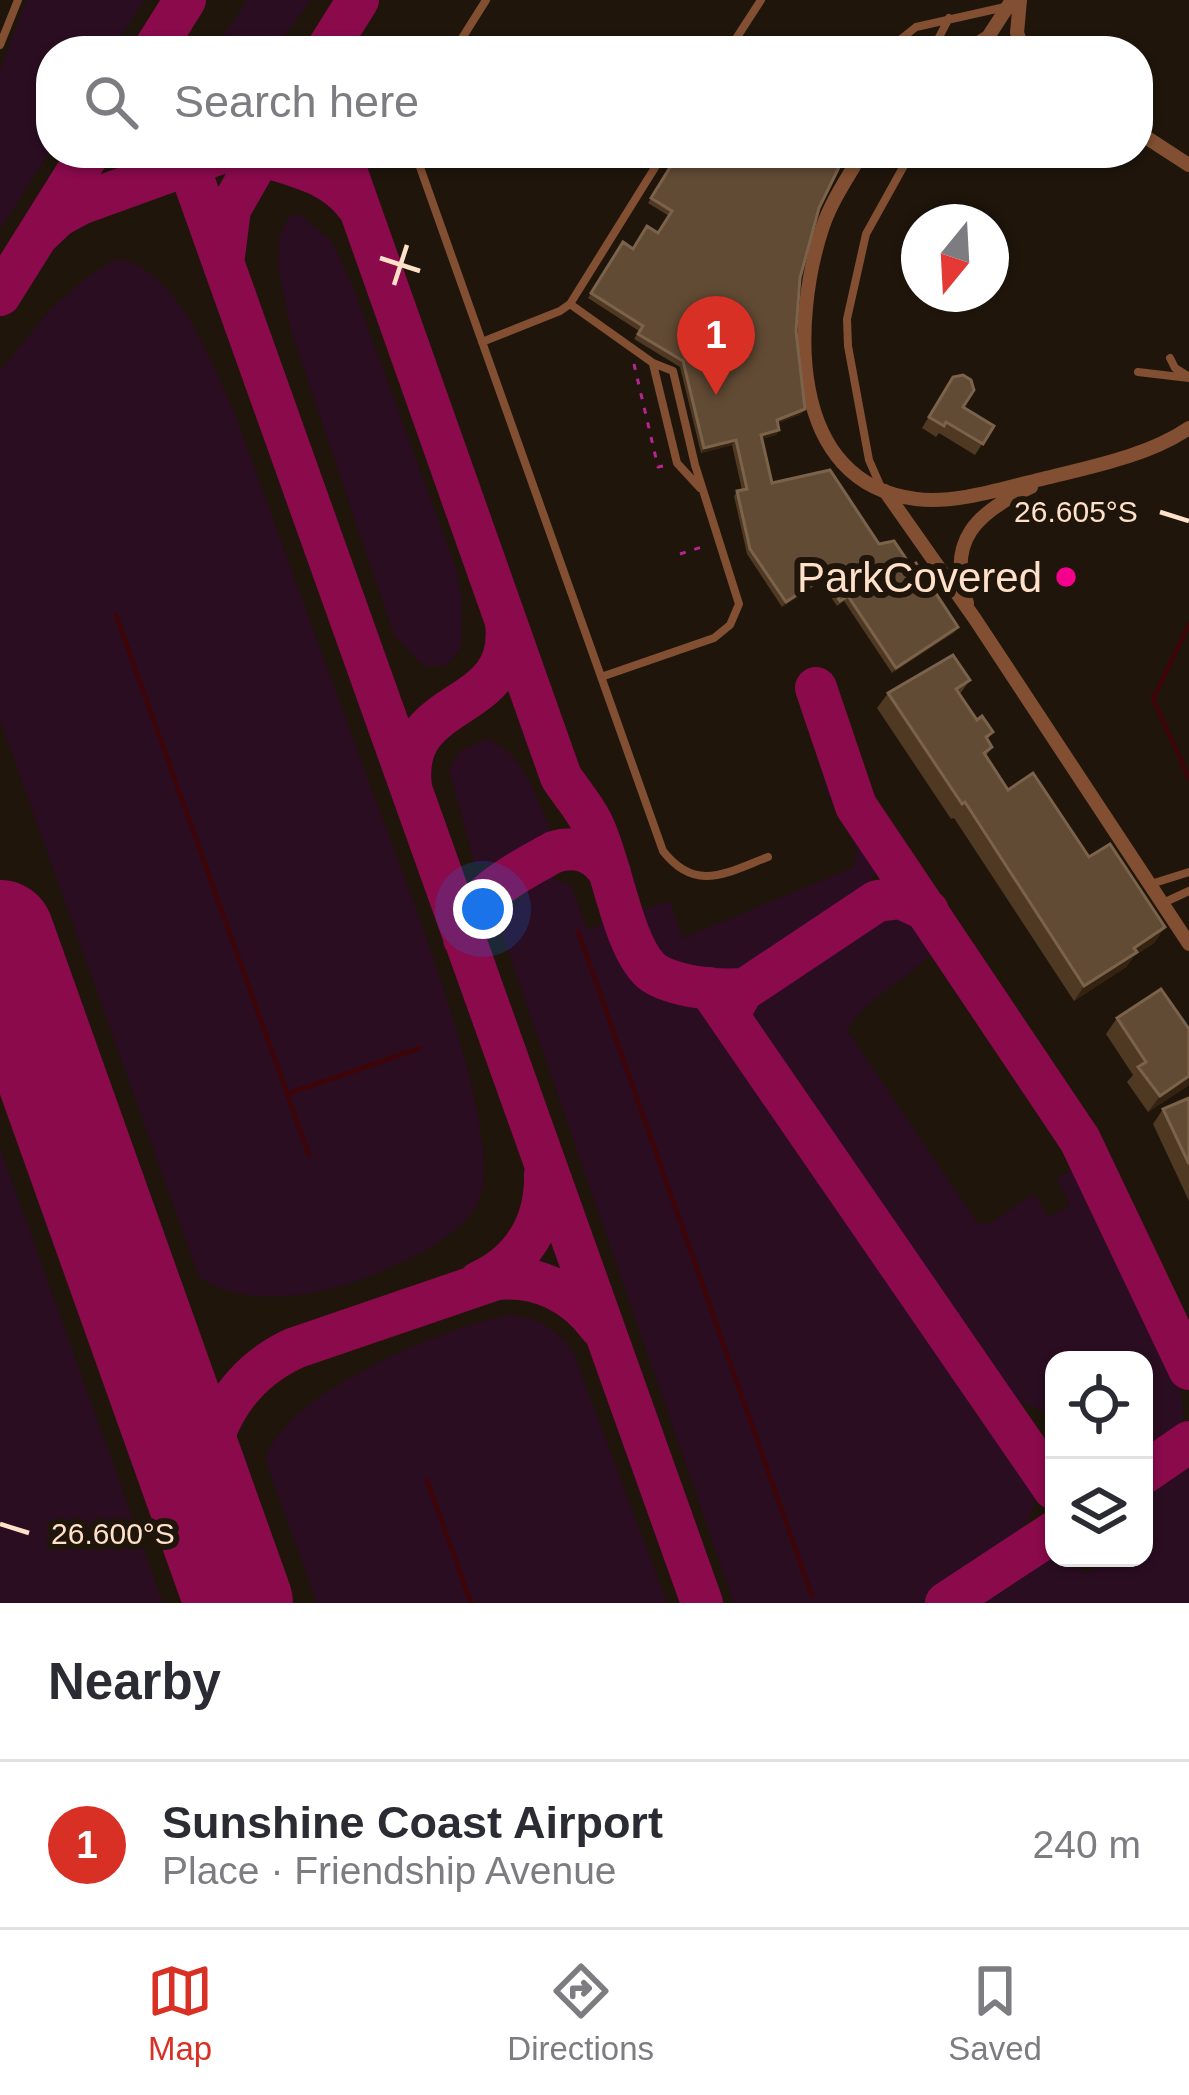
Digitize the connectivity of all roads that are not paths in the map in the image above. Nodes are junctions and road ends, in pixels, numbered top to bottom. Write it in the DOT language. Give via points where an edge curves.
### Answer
graph roads {
  1 [pos="18,0"];
  2 [pos="486,0"];
  3 [pos="760,0"];
  4 [pos="1013,2"];
  5 [pos="950,17"];
  6 [pos="463,36"];
  7 [pos="740,36"];
  8 [pos="905,36"];
  9 [pos="940,36"];
  10 [pos="989,36"];
  11 [pos="1018,36"];
  12 [pos="0,45"];
  13 [pos="1153,144"];
  14 [pos="1189,165"];
  15 [pos="420,168"];
  16 [pos="655,168"];
  17 [pos="854,168"];
  18 [pos="903,168"];
  19 [pos="570,304"];
  20 [pos="482,342"];
  21 [pos="1170,358"];
  22 [pos="653,363"];
  23 [pos="1138,372"];
  24 [pos="1189,377"];
  25 [pos="1189,428"];
  26 [pos="1059,475"];
  27 [pos="885,491"];
  28 [pos="704,492"];
  29 [pos="975,619"];
  30 [pos="602,677"];
  31 [pos="768,857"];
  32 [pos="1189,872"];
  33 [pos="1150,884"];
  34 [pos="1189,891"];
  35 [pos="1162,904"];
  36 [pos="1189,944"];
  1 -- 12 [label="lane"];
  2 -- 6 [label="lane"];
  3 -- 7 [label="lane"];
  4 -- 5 [label="lane"];
  4 -- 10 [label="street"];
  4 -- 11 [label="street"];
  5 -- 8 [label="lane"];
  5 -- 9 [label="lane"];
  13 -- 14 [label="street"];
  15 -- 20 [label="lane"];
  16 -- 19 [label="lane"];
  17 -- 27 [label="street" via="822,228 807,296 806,362 822,436"];
  18 -- 27 [label="lane" via="866,234 847,319 869,460"];
  19 -- 20 [label="lane"];
  19 -- 22 [label="lane"];
  20 -- 30 [label="lane"];
  21 -- 24 [label="lane"];
  22 -- 28 [label="lane" via="677,463"];
  22 -- 28 [label="lane" via="673,371"];
  23 -- 24 [label="lane"];
  25 -- 26 [label="street"];
  26 -- 27 [label="street" via="949,498"];
  26 -- 29 [label="street" via="1003,500 968,533 960,574"];
  27 -- 29 [label="street"];
  28 -- 30 [label="lane" via="739,604 730,625 714,638"];
  29 -- 33 [label="street"];
  30 -- 31 [label="lane" via="675,866 701,877"];
  32 -- 33 [label="lane"];
  33 -- 35 [label="street"];
  34 -- 35 [label="lane"];
  35 -- 36 [label="street"];
}
